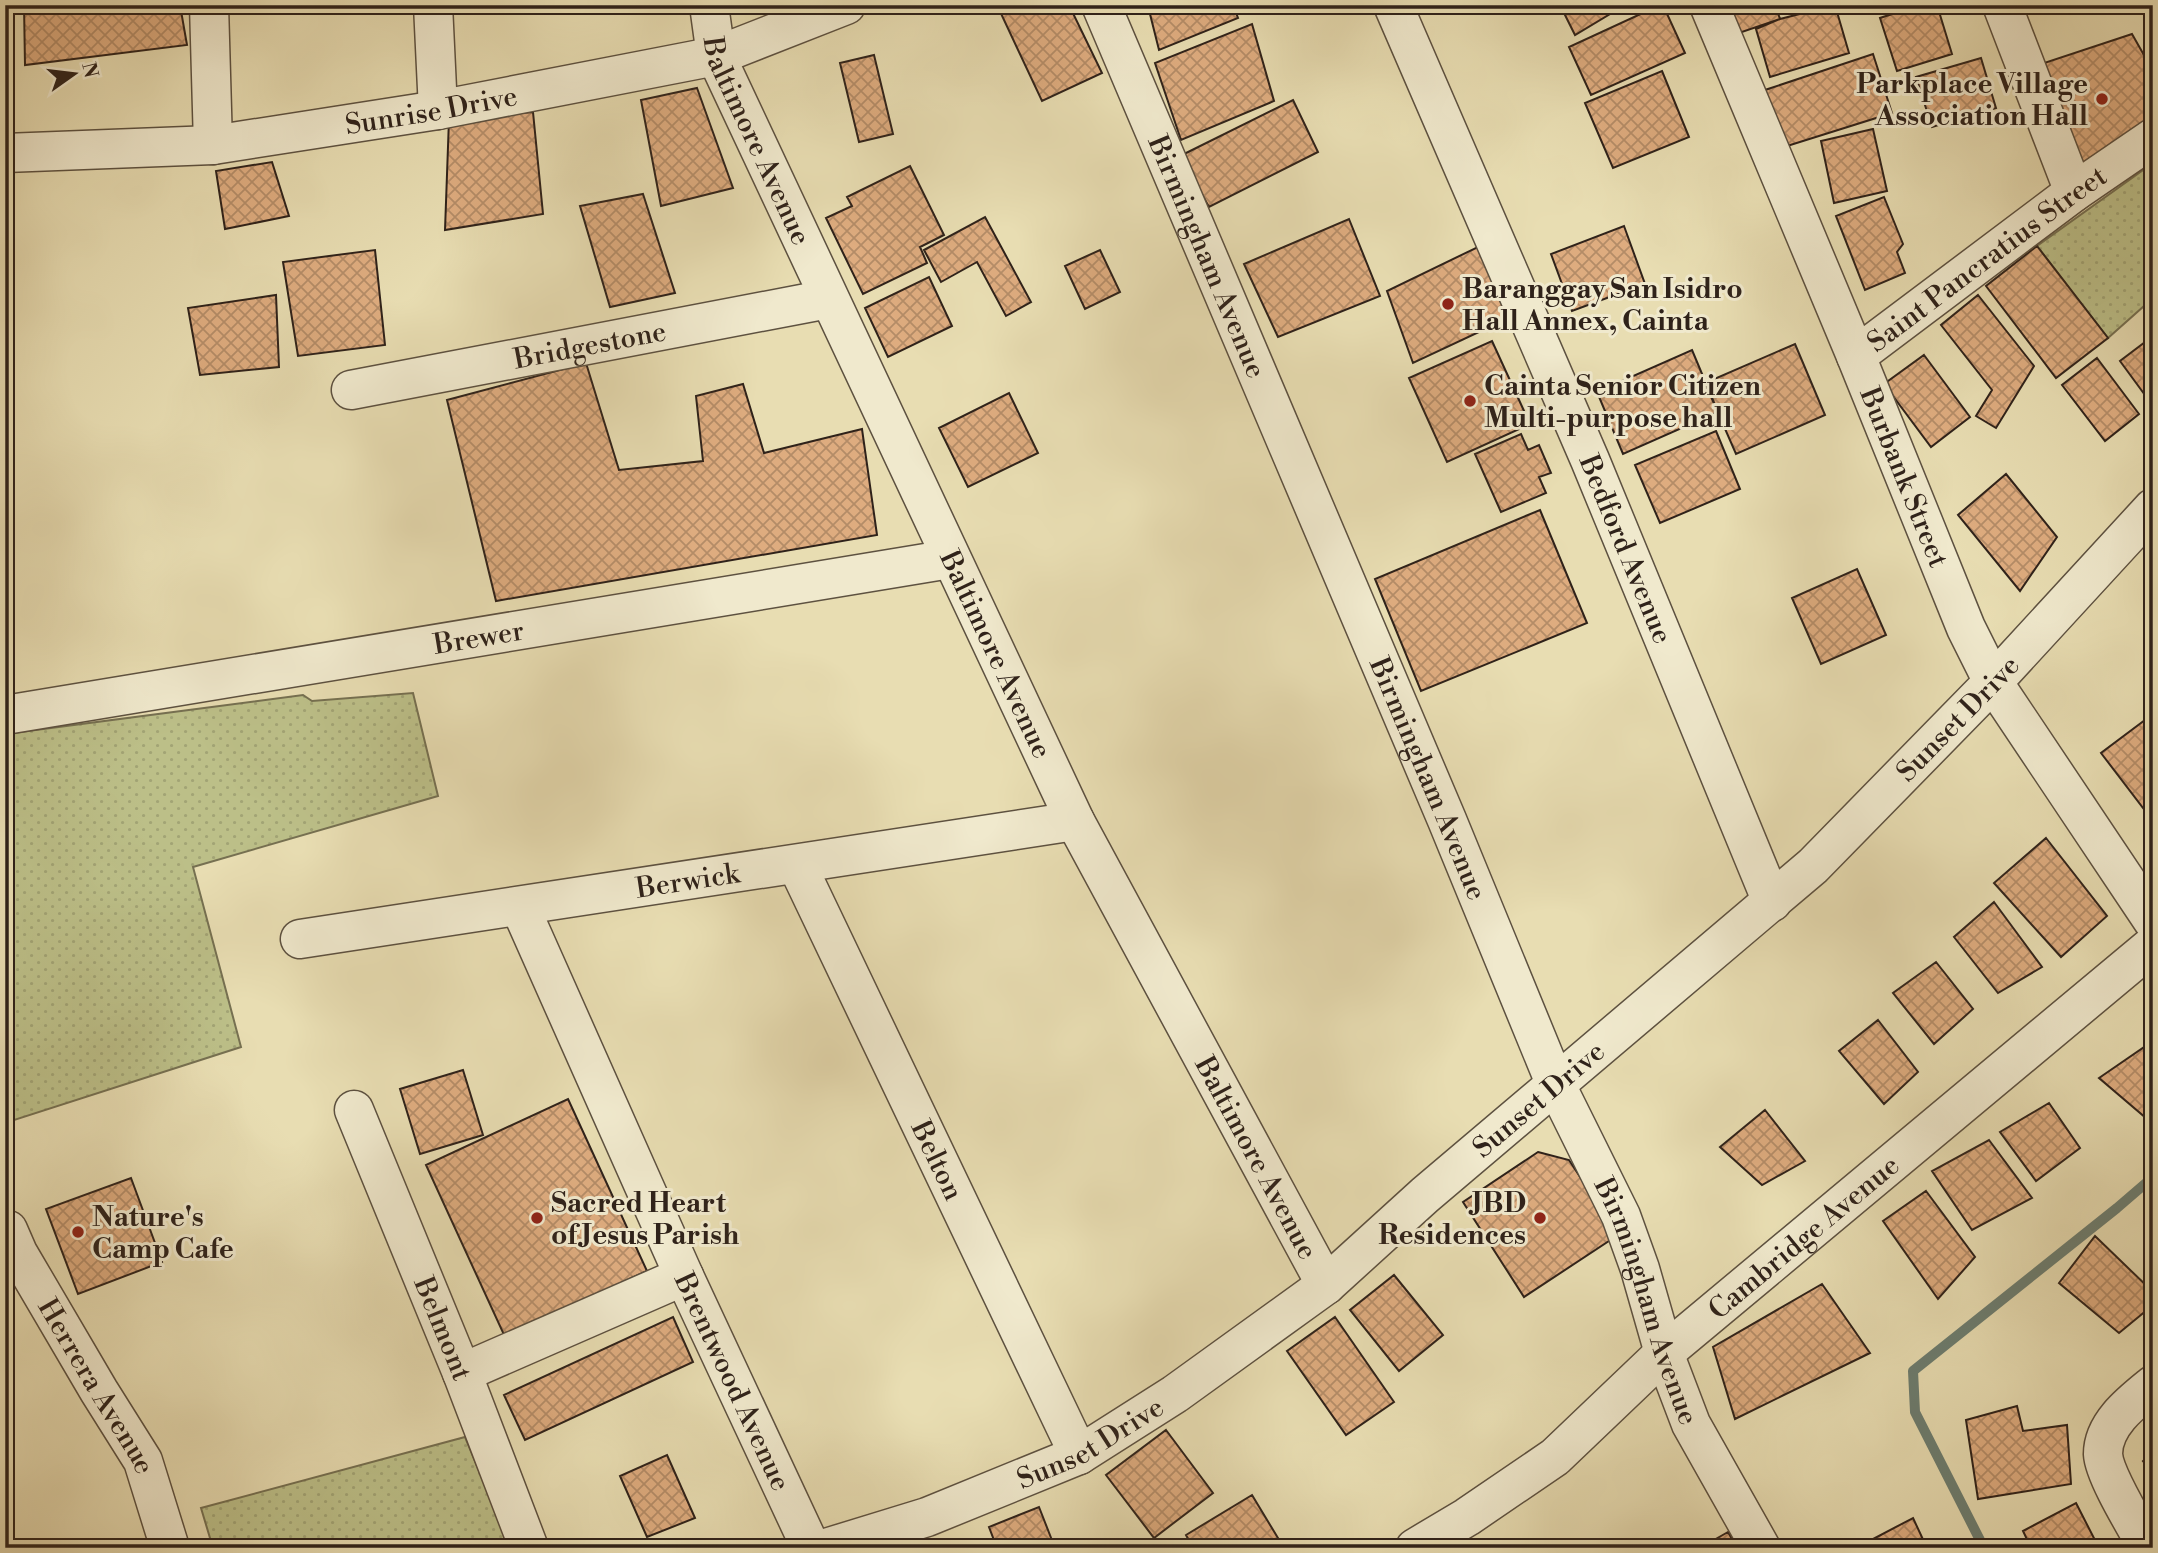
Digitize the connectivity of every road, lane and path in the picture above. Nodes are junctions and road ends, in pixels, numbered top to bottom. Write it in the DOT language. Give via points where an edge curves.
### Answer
graph roads {
  1 [pos="209,5"];
  2 [pos="433,5"];
  3 [pos="709,5"];
  4 [pos="846,5"];
  5 [pos="1101,5"];
  6 [pos="1393,5"];
  7 [pos="1709,5"];
  8 [pos="2002,5"];
  9 [pos="716,56"];
  10 [pos="438,110"];
  11 [pos="2153,138"];
  12 [pos="213,145"];
  13 [pos="5,153"];
  14 [pos="2074,192"];
  15 [pos="828,299"];
  16 [pos="1856,356"];
  17 [pos="351,390"];
  18 [pos="2153,508"];
  19 [pos="950,559"];
  20 [pos="1993,682"];
  21 [pos="5,715"];
  22 [pos="1075,821"];
  23 [pos="797,865"];
  24 [pos="1772,902"];
  25 [pos="520,907"];
  26 [pos="2153,921"];
  27 [pos="300,939"];
  28 [pos="2153,945"];
  29 [pos="1555,1083"];
  30 [pos="355,1110"];
  31 [pos="8,1230"];
  32 [pos="684,1276"];
  33 [pos="1326,1285"];
  34 [pos="1664,1353"];
  35 [pos="462,1373"];
  36 [pos="2153,1385"];
  37 [pos="1079,1455"];
  38 [pos="170,1548"];
  39 [pos="529,1548"];
  40 [pos="811,1548"];
  41 [pos="826,1548"];
  42 [pos="1415,1548"];
  43 [pos="1761,1548"];
  44 [pos="2148,1548"];
  1 -- 12 [label="street"];
  2 -- 10 [label="street"];
  3 -- 9 [label="street, Baltimore Avenue"];
  4 -- 9 [label="street, Sunrise Drive"];
  5 -- 29 [label="street, Birmingham Avenue"];
  6 -- 24 [label="street, Bedford Avenue" via="1590,460"];
  7 -- 16 [label="street, Burbank Street"];
  8 -- 14 [label="street"];
  9 -- 10 [label="street, Sunrise Drive"];
  9 -- 15 [label="street, Baltimore Avenue"];
  10 -- 12 [label="street, Sunrise Drive"];
  11 -- 14 [label="street, Saint Pancratius Street"];
  12 -- 13 [label="street, Sunrise Drive"];
  14 -- 16 [label="street, Saint Pancratius Street"];
  15 -- 17 [label="street, Bridgestone"];
  15 -- 19 [label="street, Baltimore Avenue"];
  16 -- 20 [label="street, Burbank Street" via="1966,628"];
  18 -- 20 [label="street, Sunset Drive"];
  19 -- 21 [label="street, Brewer"];
  19 -- 22 [label="street, Baltimore Avenue"];
  20 -- 24 [label="street, Sunset Drive"];
  20 -- 26 [label="street, Burbank Street"];
  22 -- 23 [label="street, Berwick"];
  22 -- 33 [label="street, Baltimore Avenue"];
  23 -- 25 [label="street, Berwick"];
  23 -- 37 [label="street, Belton"];
  24 -- 29 [label="street, Sunset Drive"];
  25 -- 27 [label="street, Berwick"];
  25 -- 32 [label="street, Brentwood Avenue"];
  28 -- 34 [label="street, Cambridge Avenue"];
  29 -- 33 [label="street, Sunset Drive"];
  29 -- 34 [label="street, Birmingham Avenue" via="1621,1216"];
  30 -- 35 [label="street, Belmont"];
  31 -- 38 [label="street, Herrera Avenue" via="143,1461"];
  32 -- 35 [label="street"];
  32 -- 40 [label="street, Brentwood Avenue"];
  33 -- 37 [label="street, Sunset Drive" via="1175,1394"];
  34 -- 42 [label="street, Cambridge Avenue" via="1555,1457"];
  34 -- 43 [label="street, Birmingham Avenue" via="1691,1424"];
  35 -- 39 [label="street, Belmont"];
  36 -- 44 [label="street" via="2122,1412 2108,1434 2103,1455 2119,1497"];
  37 -- 41 [label="street, Sunset Drive" via="927,1517"];
}
